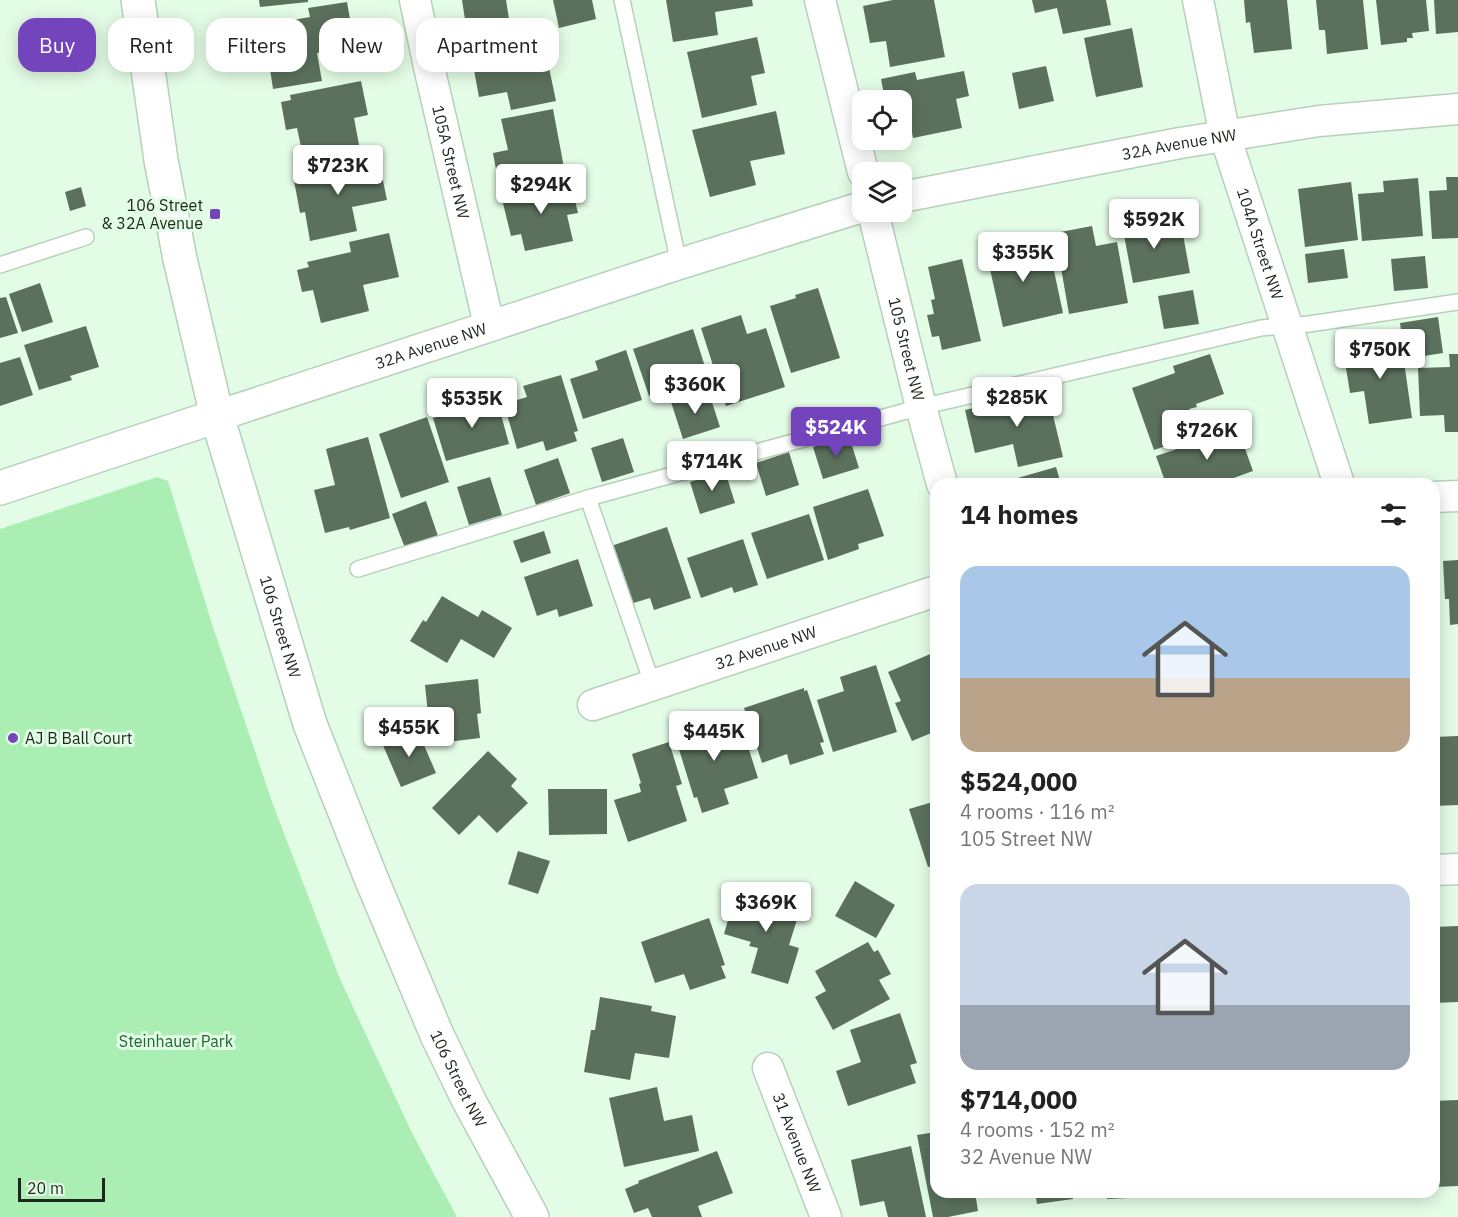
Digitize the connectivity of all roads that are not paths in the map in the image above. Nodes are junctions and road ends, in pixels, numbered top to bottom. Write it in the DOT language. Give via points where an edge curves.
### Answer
graph roads {
  1 [pos="138,0"];
  2 [pos="415,0"];
  3 [pos="622,0"];
  4 [pos="820,0"];
  5 [pos="1198,0"];
  6 [pos="1458,109"];
  7 [pos="1225,136"];
  8 [pos="860,162"];
  9 [pos="912,195"];
  10 [pos="852,210"];
  11 [pos="875,222"];
  12 [pos="86,237"];
  13 [pos="679,264"];
  14 [pos="0,265"];
  15 [pos="1458,302"];
  16 [pos="489,325"];
  17 [pos="1288,325"];
  18 [pos="921,407"];
  19 [pos="217,416"];
  20 [pos="940,478"];
  21 [pos="1337,478"];
  22 [pos="0,488"];
  23 [pos="1458,496"];
  24 [pos="1440,497"];
  25 [pos="588,498"];
  26 [pos="358,569"];
  27 [pos="930,593"];
  28 [pos="652,686"];
  29 [pos="593,705"];
  30 [pos="1458,869"];
  31 [pos="1440,870"];
  32 [pos="768,1068"];
  33 [pos="532,1217"];
  34 [pos="826,1217"];
  1 -- 19 [label="street, 106 Street NW" via="161,160"];
  2 -- 16 [label="street, 105A Street NW"];
  3 -- 13 [label="lane"];
  4 -- 8 [label="street"];
  5 -- 7 [label="street, 104A Street NW"];
  6 -- 7 [label="street, 32A Avenue NW" via="1319,121"];
  7 -- 9 [label="street, 32A Avenue NW"];
  7 -- 17 [label="street, 104A Street NW"];
  10 -- 13 [label="street, 32A Avenue NW"];
  11 -- 18 [label="street, 105 Street NW"];
  12 -- 14 [label="lane"];
  13 -- 16 [label="street, 32A Avenue NW"];
  15 -- 17 [label="lane"];
  16 -- 19 [label="street, 32A Avenue NW"];
  17 -- 18 [label="lane" via="1162,350"];
  17 -- 21 [label="street, 104A Street NW"];
  18 -- 20 [label="street, 105 Street NW"];
  18 -- 25 [label="lane"];
  19 -- 22 [label="street, 32A Avenue NW"];
  19 -- 33 [label="street, 106 Street NW" via="310,724 333,784 437,1035"];
  23 -- 24 [label="street"];
  25 -- 26 [label="lane"];
  25 -- 28 [label="lane"];
  27 -- 28 [label="street, 32 Avenue NW"];
  28 -- 29 [label="street, 32 Avenue NW"];
  30 -- 31 [label="street"];
  32 -- 34 [label="street, 31 Avenue NW"];
}
